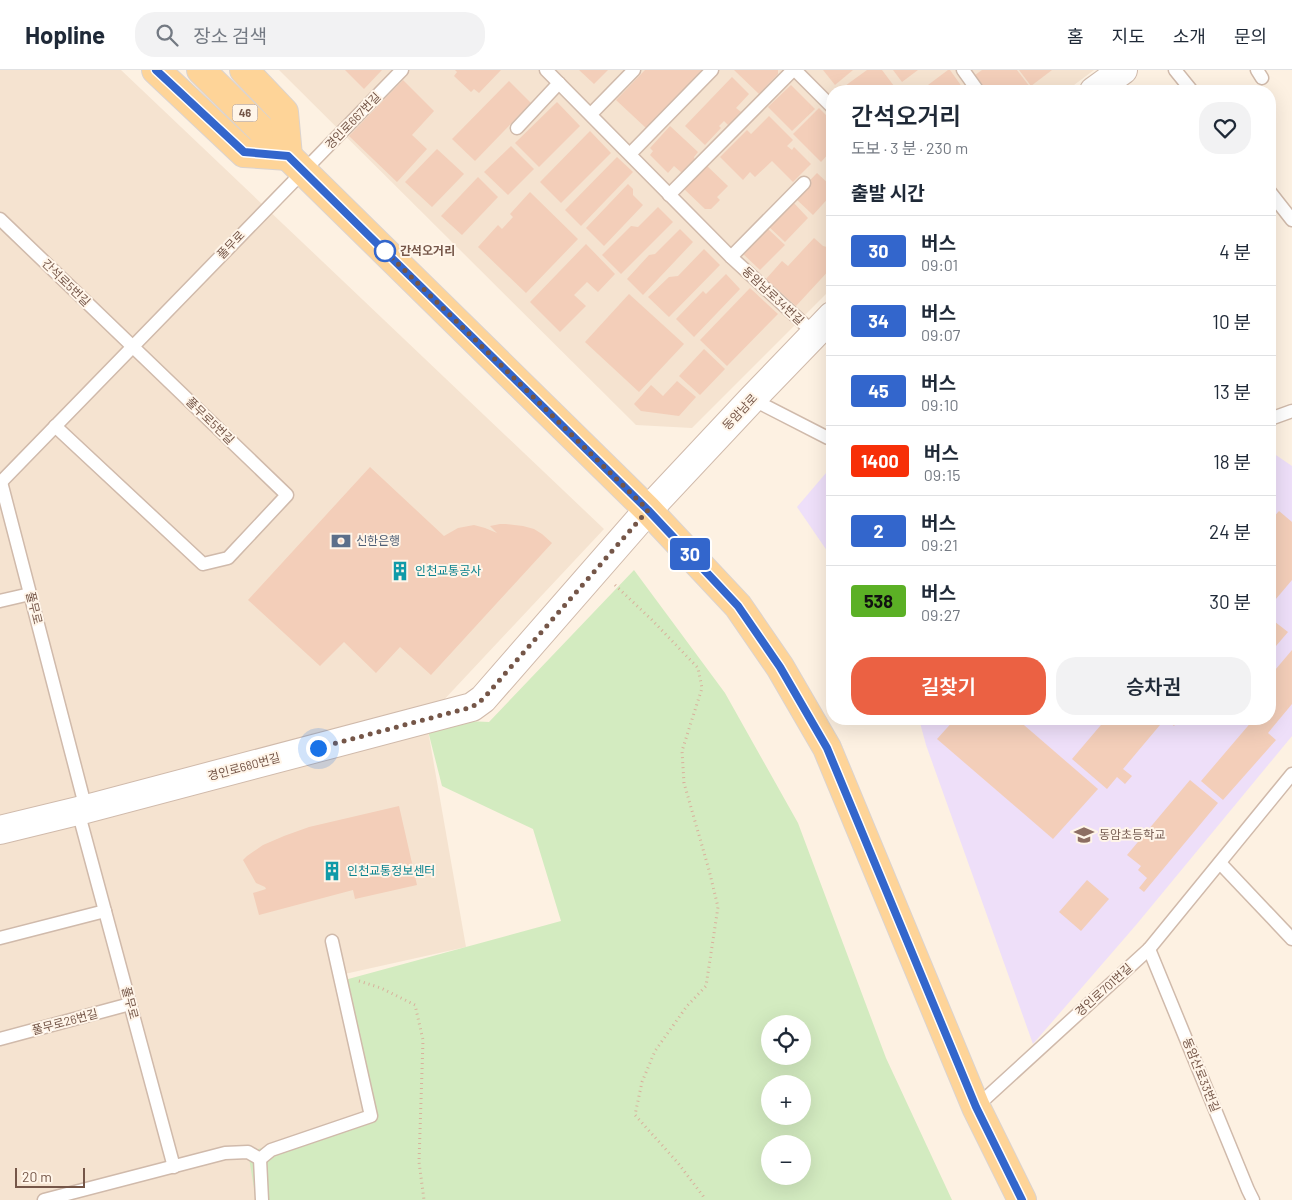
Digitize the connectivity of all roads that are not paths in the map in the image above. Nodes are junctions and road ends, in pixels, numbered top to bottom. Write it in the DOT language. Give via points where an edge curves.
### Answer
graph roads {
  1 [pos="156,70"];
  2 [pos="201,70"];
  3 [pos="244,70"];
  4 [pos="402,70"];
  5 [pos="546,70"];
  6 [pos="634,70"];
  7 [pos="712,70"];
  8 [pos="794,70"];
  9 [pos="963,70"];
  10 [pos="1123,70"];
  11 [pos="1175,70"];
  12 [pos="560,83"];
  13 [pos="974,85"];
  14 [pos="1102,85"];
  15 [pos="1187,85"];
  16 [pos="826,101"];
  17 [pos="591,114"];
  18 [pos="517,128"];
  19 [pos="630,154"];
  20 [pos="295,164"];
  21 [pos="804,183"];
  22 [pos="669,195"];
  23 [pos="1276,200"];
  24 [pos="0,219"];
  25 [pos="1292,220"];
  26 [pos="731,257"];
  27 [pos="824,325"];
  28 [pos="133,347"];
  29 [pos="752,399"];
  30 [pos="1292,411"];
  31 [pos="1276,417"];
  32 [pos="55,426"];
  33 [pos="826,437"];
  34 [pos="1,481"];
  35 [pos="648,510"];
  36 [pos="30,594"];
  37 [pos="0,601"];
  38 [pos="1292,774"];
  39 [pos="82,810"];
  40 [pos="0,830"];
  41 [pos="1220,863"];
  42 [pos="105,911"];
  43 [pos="0,938"];
  44 [pos="1292,939"];
  45 [pos="332,941"];
  46 [pos="1149,949"];
  47 [pos="130,1004"];
  48 [pos="0,1039"];
  49 [pos="976,1107"];
  50 [pos="260,1159"];
  51 [pos="174,1167"];
  52 [pos="44,1200"];
  53 [pos="262,1200"];
  54 [pos="1022,1200"];
  55 [pos="1253,1200"];
  1 -- 20 [label="main road" via="244,152"];
  2 -- 20 [label="main road, 46"];
  3 -- 20 [label="main road" via="284,112"];
  4 -- 20 [label="lane, 경인로667번길"];
  5 -- 12 [label="lane, 동암남로34번길"];
  6 -- 17 [label="lane"];
  7 -- 19 [label="lane"];
  8 -- 16 [label="lane"];
  8 -- 22 [label="lane"];
  9 -- 13 [label="lane"];
  10 -- 14 [label="street"];
  11 -- 15 [label="lane"];
  12 -- 17 [label="lane, 동암남로34번길"];
  12 -- 18 [label="lane"];
  17 -- 19 [label="lane, 동암남로34번길"];
  19 -- 22 [label="lane, 동암남로34번길"];
  20 -- 28 [label="lane, 풀무로"];
  20 -- 35 [label="main road, 46"];
  21 -- 26 [label="lane, 동암남로34번길"];
  22 -- 26 [label="lane, 동암남로34번길"];
  23 -- 25 [label="lane"];
  24 -- 28 [label="lane, 간석로5번길"];
  26 -- 27 [label="lane, 동암남로34번길"];
  27 -- 29 [label="street, 동암남로"];
  28 -- 32 [label="lane, 풀무로"];
  28 -- 32 [label="lane, 풀무로5번길" via="287,495 228,558 204,564"];
  29 -- 33 [label="lane"];
  29 -- 35 [label="street, 동암남로"];
  30 -- 31 [label="lane"];
  32 -- 34 [label="lane, 풀무로"];
  34 -- 36 [label="lane, 풀무로"];
  35 -- 39 [label="street, 경인로680번길" via="483,699 472,707"];
  35 -- 49 [label="main road, 46" via="738,606 780,667 827,748"];
  36 -- 37 [label="lane"];
  36 -- 39 [label="lane, 풀무로"];
  38 -- 41 [label="lane, 경인로701번길"];
  39 -- 40 [label="street, 경인로680번길"];
  39 -- 42 [label="lane, 풀무로"];
  41 -- 44 [label="lane"];
  41 -- 46 [label="lane, 경인로701번길"];
  42 -- 43 [label="lane"];
  42 -- 47 [label="lane, 풀무로"];
  45 -- 50 [label="lane" via="371,1116 271,1150"];
  46 -- 49 [label="lane, 경인로701번길"];
  46 -- 55 [label="lane, 동암산로33번길"];
  47 -- 48 [label="lane, 풀무로26번길"];
  47 -- 51 [label="lane, 풀무로"];
  49 -- 54 [label="main road, 46"];
  50 -- 51 [label="lane" via="248,1152 225,1153"];
  50 -- 53 [label="lane"];
  51 -- 52 [label="lane"];
}
